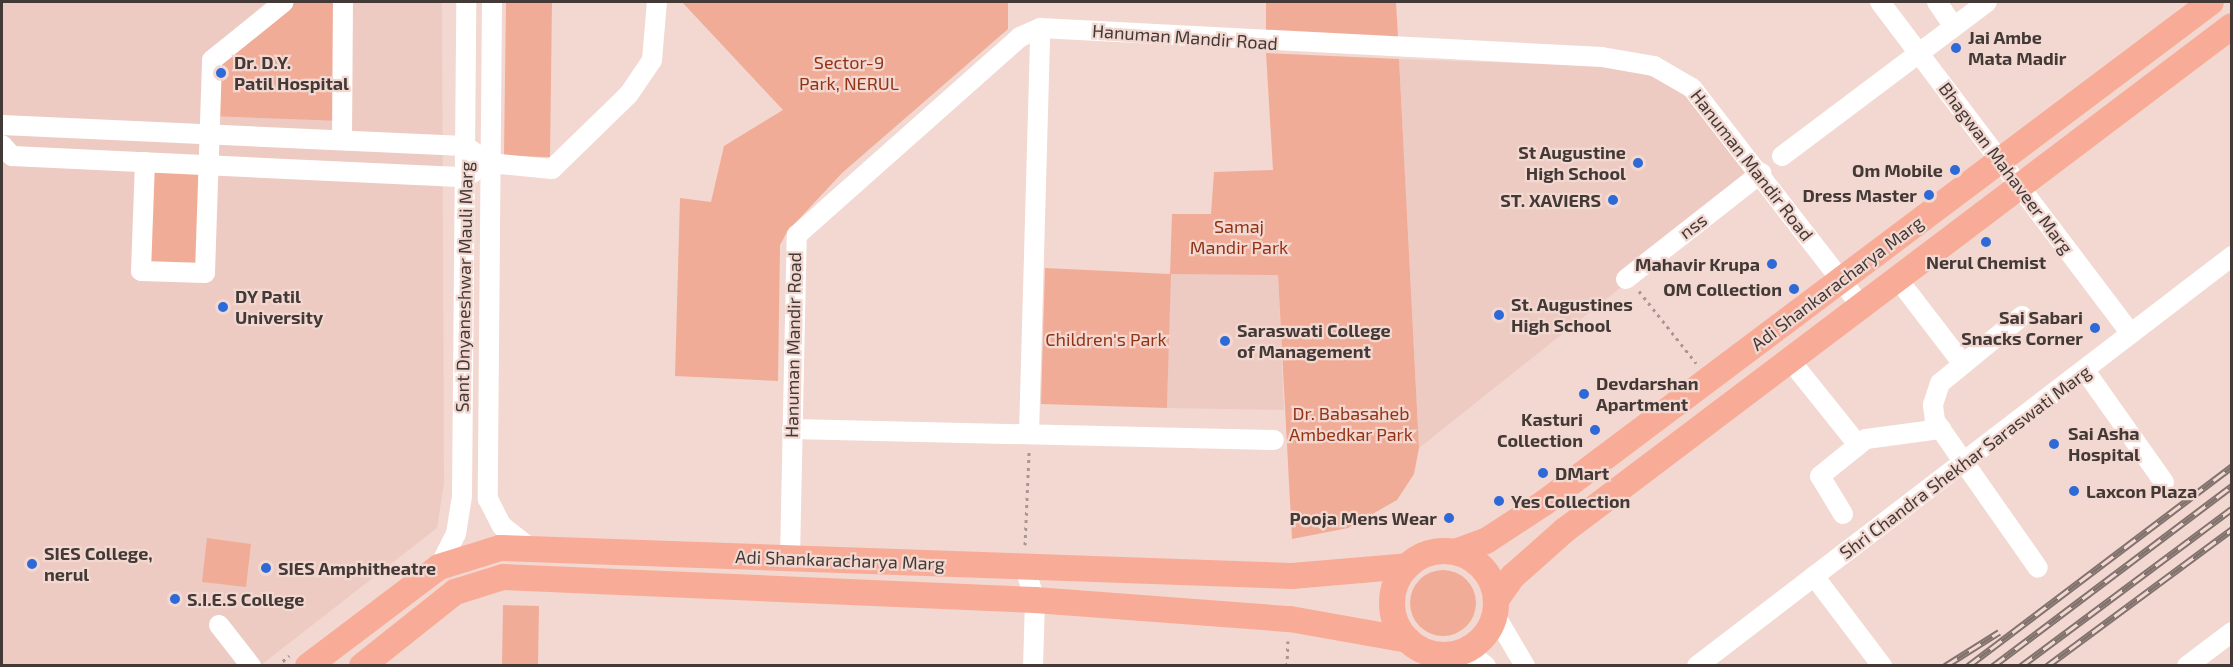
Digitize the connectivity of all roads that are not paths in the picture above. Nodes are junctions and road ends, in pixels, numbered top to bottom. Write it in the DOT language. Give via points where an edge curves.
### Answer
graph roads {
  1 [pos="284,2"];
  2 [pos="343,2"];
  3 [pos="466,2"];
  4 [pos="492,2"];
  5 [pos="657,2"];
  6 [pos="1880,2"];
  7 [pos="1937,2"];
  8 [pos="1986,2"];
  9 [pos="2211,2"];
  10 [pos="2232,26"];
  11 [pos="1954,27"];
  12 [pos="1040,28"];
  13 [pos="1920,54"];
  14 [pos="2,125"];
  15 [pos="209,134"];
  16 [pos="342,140"];
  17 [pos="2,145"];
  18 [pos="465,146"];
  19 [pos="1782,156"];
  20 [pos="2001,161"];
  21 [pos="145,162"];
  22 [pos="490,163"];
  23 [pos="208,165"];
  24 [pos="1761,173"];
  25 [pos="465,177"];
  26 [pos="2019,186"];
  27 [pos="2228,266"];
  28 [pos="1897,278"];
  29 [pos="1627,279"];
  30 [pos="1840,280"];
  31 [pos="1860,306"];
  32 [pos="2022,316"];
  33 [pos="2131,333"];
  34 [pos="1790,360"];
  35 [pos="1963,364"];
  36 [pos="2088,370"];
  37 [pos="792,429"];
  38 [pos="1941,429"];
  39 [pos="1029,434"];
  40 [pos="1274,440"];
  41 [pos="1858,445"];
  42 [pos="2163,461"];
  43 [pos="1965,462"];
  44 [pos="2164,482"];
  45 [pos="1843,514"];
  46 [pos="531,548"];
  47 [pos="1455,552"];
  48 [pos="790,558"];
  49 [pos="1408,566"];
  50 [pos="439,567"];
  51 [pos="1024,568"];
  52 [pos="2038,568"];
  53 [pos="1814,576"];
  54 [pos="1035,600"];
  55 [pos="1495,608"];
  56 [pos="219,625"];
  57 [pos="2232,632"];
  58 [pos="1408,640"];
  59 [pos="302,658"];
  60 [pos="1463,659"];
  61 [pos="251,666"];
  62 [pos="362,666"];
  63 [pos="1033,666"];
  64 [pos="1525,666"];
  65 [pos="1696,666"];
  66 [pos="1882,666"];
  67 [pos="2187,666"];
  1 -- 15 [label="street" via="212,60"];
  2 -- 16 [label="street"];
  3 -- 18 [label="street, Sant Dnyaneshwar Mauli Marg"];
  4 -- 22 [label="street, Sant Dnyaneshwar Mauli Marg"];
  5 -- 22 [label="street" via="652,60 629,94 561,161 552,169"];
  6 -- 13 [label="street, Bhagwan Mahaveer Marg"];
  7 -- 11 [label="street"];
  8 -- 11 [label="street"];
  9 -- 20 [label="main road, Adi Shankaracharya Marg"];
  10 -- 26 [label="main road, Adi Shankaracharya Marg"];
  11 -- 13 [label="street"];
  12 -- 24 [label="street, Hanuman Mandir Road" via="1602,57 1654,66 1692,88"];
  12 -- 37 [label="street, Hanuman Mandir Road" via="1020,37 797,235"];
  12 -- 39 [label="street"];
  13 -- 19 [label="street"];
  13 -- 20 [label="street, Bhagwan Mahaveer Marg"];
  14 -- 15 [label="street"];
  15 -- 16 [label="street"];
  15 -- 23 [label="street"];
  16 -- 18 [label="street"];
  17 -- 21 [label="street" via="12,156"];
  18 -- 22 [label="street"];
  18 -- 25 [label="street, Sant Dnyaneshwar Mauli Marg"];
  20 -- 26 [label="street, Bhagwan Mahaveer Marg"];
  20 -- 30 [label="main road, Adi Shankaracharya Marg"];
  21 -- 23 [label="street"];
  21 -- 23 [label="street" via="141,271 205,273"];
  22 -- 25 [label="street"];
  22 -- 46 [label="street, Sant Dnyaneshwar Mauli Marg" via="488,499 502,526"];
  23 -- 25 [label="street"];
  24 -- 29 [label="street, nss"];
  24 -- 30 [label="street, Hanuman Mandir Road"];
  25 -- 50 [label="street, Sant Dnyaneshwar Mauli Marg" via="461,507 452,545"];
  26 -- 28 [label="main road, Adi Shankaracharya Marg"];
  26 -- 33 [label="street, Bhagwan Mahaveer Marg"];
  27 -- 33 [label="street, Shri Chandra Shekhar Saraswati Marg"];
  28 -- 31 [label="main road, Adi Shankaracharya Marg"];
  28 -- 35 [label="street"];
  30 -- 31 [label="street, Hanuman Mandir Road"];
  30 -- 47 [label="main road, Adi Shankaracharya Marg" via="1515,523"];
  31 -- 34 [label="main road, Adi Shankaracharya Marg"];
  32 -- 35 [label="street"];
  33 -- 36 [label="street, Shri Chandra Shekhar Saraswati Marg"];
  34 -- 41 [label="street"];
  34 -- 55 [label="main road, Adi Shankaracharya Marg" via="1565,530 1513,576"];
  35 -- 38 [label="street" via="1940,383 1933,405"];
  36 -- 42 [label="street"];
  36 -- 43 [label="street, Shri Chandra Shekhar Saraswati Marg"];
  36 -- 44 [label="street"];
  37 -- 39 [label="street"];
  37 -- 48 [label="street, Hanuman Mandir Road"];
  38 -- 41 [label="street" via="1878,436"];
  38 -- 43 [label="street"];
  39 -- 40 [label="street"];
  41 -- 45 [label="street" via="1820,477"];
  43 -- 52 [label="street"];
  43 -- 53 [label="street, Shri Chandra Shekhar Saraswati Marg"];
  46 -- 48 [label="main road, Adi Shankaracharya Marg"];
  46 -- 50 [label="main road, Adi Shankaracharya Marg" via="480,550"];
  47 -- 49 [label="main road" via="1422,556"];
  47 -- 55 [label="main road" via="1484,570"];
  48 -- 51 [label="main road, Adi Shankaracharya Marg"];
  49 -- 51 [label="main road, Adi Shankaracharya Marg" via="1292,576"];
  49 -- 58 [label="main road" via="1393,595 1393,612"];
  50 -- 59 [label="main road, Adi Shankaracharya Marg"];
  51 -- 54 [label="street"];
  53 -- 65 [label="street, Shri Chandra Shekhar Saraswati Marg"];
  53 -- 66 [label="street"];
  54 -- 58 [label="main road, Adi Shankaracharya Marg" via="1290,620"];
  54 -- 62 [label="main road, Adi Shankaracharya Marg" via="503,577 455,592"];
  54 -- 63 [label="street"];
  55 -- 60 [label="main road" via="1479,642"];
  55 -- 64 [label="street"];
  56 -- 61 [label="street"];
  57 -- 67 [label="street"];
  58 -- 60 [label="main road" via="1428,652"];
}
